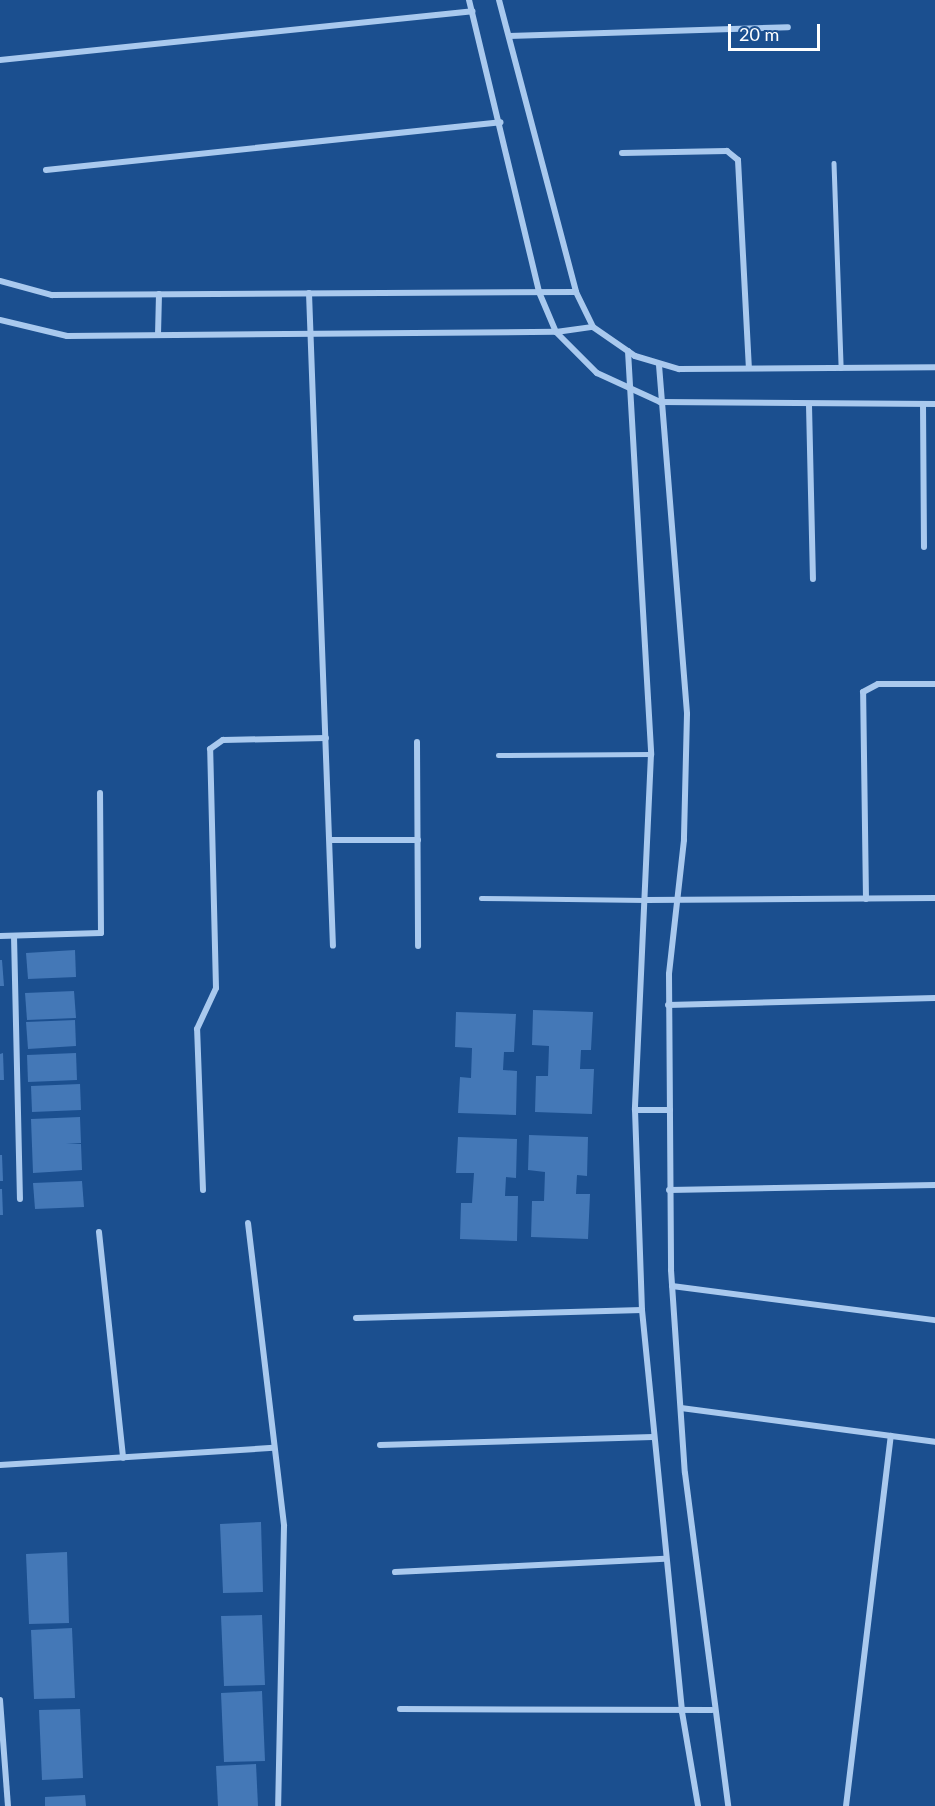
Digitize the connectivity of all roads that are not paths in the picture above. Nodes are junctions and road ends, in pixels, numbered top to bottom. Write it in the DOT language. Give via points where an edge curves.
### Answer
graph roads {
  1 [pos="469,0"];
  2 [pos="499,0"];
  3 [pos="472,11"];
  4 [pos="788,27"];
  5 [pos="509,36"];
  6 [pos="0,60"];
  7 [pos="500,122"];
  8 [pos="622,153"];
  9 [pos="834,163"];
  10 [pos="46,170"];
  11 [pos="0,281"];
  12 [pos="539,292"];
  13 [pos="576,292"];
  14 [pos="309,293"];
  15 [pos="159,294"];
  16 [pos="0,320"];
  17 [pos="593,327"];
  18 [pos="311,332"];
  19 [pos="556,333"];
  20 [pos="158,334"];
  21 [pos="628,351"];
  22 [pos="659,365"];
  23 [pos="749,368"];
  24 [pos="841,368"];
  25 [pos="935,368"];
  26 [pos="629,392"];
  27 [pos="660,402"];
  28 [pos="923,404"];
  29 [pos="935,404"];
  30 [pos="809,405"];
  31 [pos="924,547"];
  32 [pos="813,579"];
  33 [pos="935,684"];
  34 [pos="326,738"];
  35 [pos="417,742"];
  36 [pos="651,754"];
  37 [pos="498,755"];
  38 [pos="100,793"];
  39 [pos="330,840"];
  40 [pos="418,840"];
  41 [pos="481,898"];
  42 [pos="866,898"];
  43 [pos="935,898"];
  44 [pos="646,900"];
  45 [pos="677,900"];
  46 [pos="0,936"];
  47 [pos="14,936"];
  48 [pos="333,946"];
  49 [pos="418,946"];
  50 [pos="935,998"];
  51 [pos="668,1005"];
  52 [pos="635,1110"];
  53 [pos="670,1110"];
  54 [pos="935,1185"];
  55 [pos="203,1190"];
  56 [pos="669,1190"];
  57 [pos="20,1199"];
  58 [pos="248,1223"];
  59 [pos="99,1232"];
  60 [pos="672,1286"];
  61 [pos="642,1310"];
  62 [pos="356,1318"];
  63 [pos="935,1320"];
  64 [pos="681,1408"];
  65 [pos="891,1436"];
  66 [pos="653,1437"];
  67 [pos="935,1442"];
  68 [pos="380,1445"];
  69 [pos="273,1449"];
  70 [pos="123,1458"];
  71 [pos="0,1465"];
  72 [pos="666,1559"];
  73 [pos="395,1572"];
  74 [pos="0,1700"];
  75 [pos="400,1709"];
  76 [pos="712,1710"];
  77 [pos="682,1712"];
  78 [pos="0,1806"];
  79 [pos="8,1806"];
  80 [pos="278,1806"];
  81 [pos="698,1806"];
  82 [pos="728,1806"];
  83 [pos="846,1806"];
  1 -- 3 [label="street"];
  2 -- 5 [label="street"];
  3 -- 6 [label="street"];
  3 -- 7 [label="street"];
  4 -- 5 [label="street"];
  5 -- 13 [label="street"];
  7 -- 10 [label="street"];
  7 -- 12 [label="street"];
  8 -- 23 [label="street" via="727,151 738,160"];
  9 -- 24 [label="lane"];
  11 -- 15 [label="street" via="52,295"];
  12 -- 13 [label="street"];
  12 -- 14 [label="street"];
  12 -- 19 [label="street"];
  13 -- 17 [label="street"];
  14 -- 15 [label="street"];
  14 -- 18 [label="street"];
  15 -- 20 [label="street"];
  16 -- 20 [label="street" via="67,336"];
  17 -- 19 [label="street"];
  17 -- 21 [label="street"];
  18 -- 19 [label="street"];
  18 -- 20 [label="street"];
  18 -- 34 [label="street"];
  19 -- 26 [label="street" via="597,373"];
  21 -- 22 [label="street"];
  21 -- 26 [label="street"];
  22 -- 23 [label="street"];
  22 -- 27 [label="street"];
  23 -- 24 [label="street"];
  24 -- 25 [label="street"];
  26 -- 27 [label="street"];
  26 -- 36 [label="street"];
  27 -- 30 [label="street"];
  27 -- 45 [label="street" via="687,714"];
  28 -- 29 [label="street"];
  28 -- 30 [label="street"];
  28 -- 31 [label="street"];
  30 -- 32 [label="street"];
  33 -- 42 [label="street" via="878,684 863,692"];
  34 -- 39 [label="street"];
  34 -- 55 [label="street" via="223,740 210,749 216,988 197,1029"];
  35 -- 40 [label="street"];
  36 -- 37 [label="lane"];
  36 -- 44 [label="street"];
  38 -- 47 [label="street" via="101,933"];
  39 -- 40 [label="street"];
  39 -- 48 [label="street"];
  40 -- 49 [label="street"];
  41 -- 44 [label="lane"];
  42 -- 43 [label="street"];
  42 -- 45 [label="street"];
  44 -- 45 [label="street"];
  44 -- 52 [label="street"];
  45 -- 51 [label="street"];
  46 -- 47 [label="street"];
  47 -- 57 [label="street"];
  50 -- 51 [label="street"];
  51 -- 53 [label="street"];
  52 -- 53 [label="street"];
  52 -- 61 [label="street"];
  53 -- 56 [label="street"];
  54 -- 56 [label="street"];
  56 -- 60 [label="street"];
  58 -- 69 [label="street"];
  59 -- 70 [label="street"];
  60 -- 63 [label="street"];
  60 -- 64 [label="street"];
  61 -- 62 [label="street"];
  61 -- 66 [label="street"];
  64 -- 65 [label="street"];
  64 -- 76 [label="street"];
  65 -- 67 [label="street"];
  65 -- 83 [label="street"];
  66 -- 68 [label="street"];
  66 -- 72 [label="street"];
  69 -- 70 [label="street"];
  69 -- 80 [label="street" via="284,1526"];
  70 -- 71 [label="street"];
  72 -- 73 [label="street"];
  72 -- 77 [label="street"];
  74 -- 79 [label="street"];
  75 -- 77 [label="street"];
  76 -- 77 [label="street"];
  76 -- 82 [label="street"];
  77 -- 81 [label="street"];
  78 -- 79 [label="street"];
}
